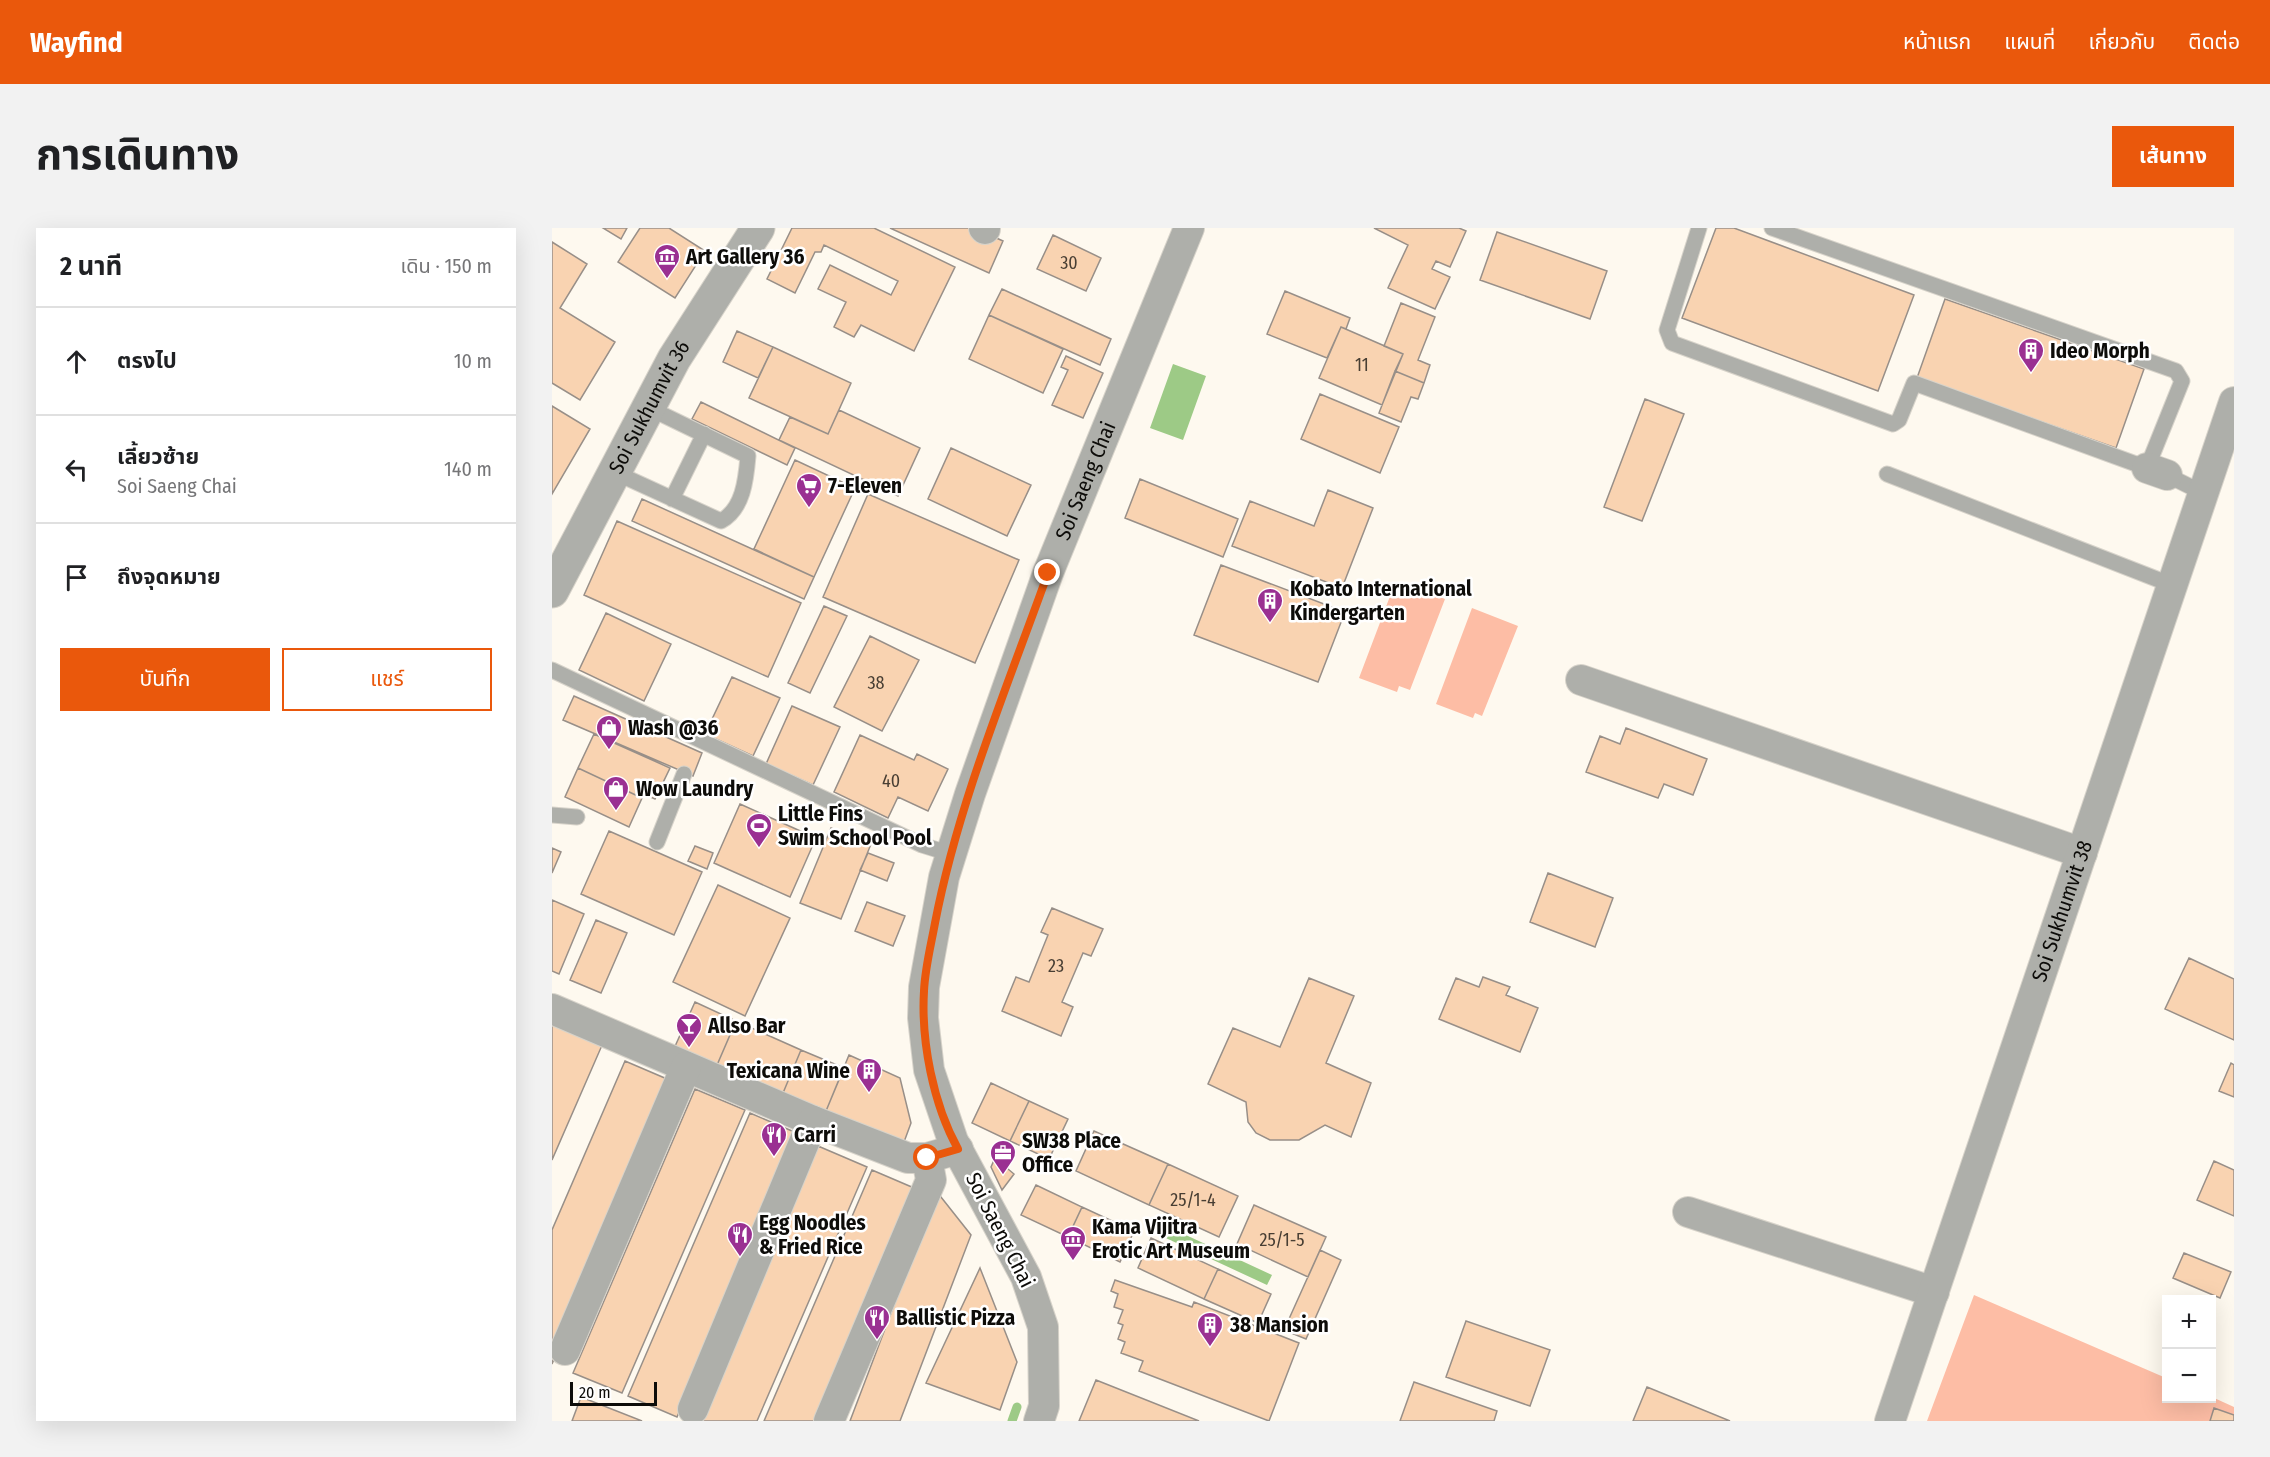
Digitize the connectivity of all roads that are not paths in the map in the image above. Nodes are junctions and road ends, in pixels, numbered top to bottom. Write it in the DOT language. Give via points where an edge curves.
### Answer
graph roads {
  1 [pos="758,228"];
  2 [pos="1189,228"];
  3 [pos="1699,228"];
  4 [pos="1772,228"];
  5 [pos="2234,402"];
  6 [pos="649,408"];
  7 [pos="704,434"];
  8 [pos="2157,471"];
  9 [pos="614,472"];
  10 [pos="1887,474"];
  11 [pos="2203,493"];
  12 [pos="672,499"];
  13 [pos="2172,585"];
  14 [pos="552,591"];
  15 [pos="552,670"];
  16 [pos="1581,680"];
  17 [pos="684,774"];
  18 [pos="552,815"];
  19 [pos="577,817"];
  20 [pos="657,842"];
  21 [pos="2082,853"];
  22 [pos="951,854"];
  23 [pos="552,1009"];
  24 [pos="686,1067"];
  25 [pos="813,1121"];
  26 [pos="958,1149"];
  27 [pos="927,1158"];
  28 [pos="1688,1212"];
  29 [pos="1934,1292"];
  30 [pos="566,1350"];
  31 [pos="693,1409"];
  32 [pos="829,1421"];
  33 [pos="1039,1421"];
  34 [pos="1890,1421"];
  1 -- 6 [label="street, Soi Sukhumvit 36" via="682,344"];
  2 -- 22 [label="street, Soi Saeng Chai" via="1048,573"];
  3 -- 8 [label="lane" via="1667,330 1672,343 1893,424 1899,420 1914,383"];
  4 -- 8 [label="lane" via="2176,371 2181,381"];
  5 -- 11 [label="street, Soi Sukhumvit 38"];
  6 -- 7 [label="lane"];
  6 -- 9 [label="street, Soi Sukhumvit 36"];
  7 -- 12 [label="lane"];
  7 -- 12 [label="lane" via="748,456 746,481 733,514 721,521"];
  8 -- 11 [label="lane"];
  9 -- 12 [label="lane"];
  9 -- 14 [label="street, Soi Sukhumvit 36"];
  10 -- 13 [label="lane"];
  11 -- 13 [label="street, Soi Sukhumvit 38"];
  13 -- 21 [label="street, Soi Sukhumvit 38"];
  15 -- 22 [label="lane" via="912,840"];
  16 -- 21 [label="street"];
  17 -- 20 [label="lane"];
  18 -- 19 [label="lane"];
  21 -- 29 [label="street, Soi Sukhumvit 38"];
  22 -- 26 [label="street, Soi Saeng Chai" via="924,987 923,1018 929,1070"];
  23 -- 24 [label="street"];
  24 -- 25 [label="street"];
  24 -- 30 [label="street"];
  25 -- 27 [label="street" via="908,1158"];
  25 -- 31 [label="street"];
  26 -- 27 [label="street"];
  26 -- 33 [label="street, Soi Saeng Chai" via="1026,1277 1044,1327 1044,1406"];
  27 -- 32 [label="street" via="931,1180"];
  28 -- 29 [label="street"];
  29 -- 34 [label="street, Soi Sukhumvit 38"];
}
